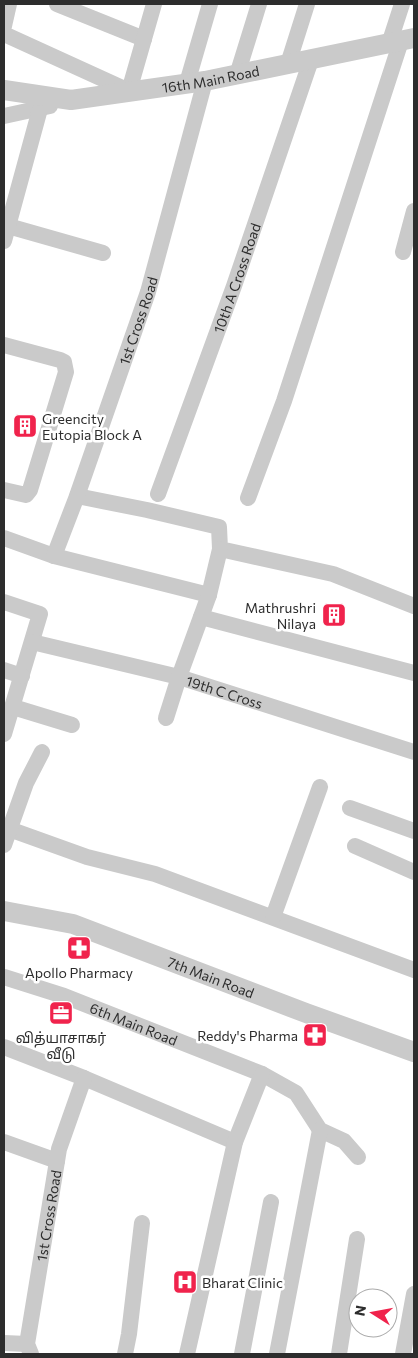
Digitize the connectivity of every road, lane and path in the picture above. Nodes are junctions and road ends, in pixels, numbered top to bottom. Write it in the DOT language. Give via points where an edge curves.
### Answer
graph roads {
  1 [pos="9,4"];
  2 [pos="57,4"];
  3 [pos="154,4"];
  4 [pos="210,4"];
  5 [pos="259,4"];
  6 [pos="307,4"];
  7 [pos="402,4"];
  8 [pos="4,26"];
  9 [pos="4,34"];
  10 [pos="144,39"];
  11 [pos="401,41"];
  12 [pos="311,60"];
  13 [pos="288,64"];
  14 [pos="237,74"];
  15 [pos="196,82"];
  16 [pos="4,90"];
  17 [pos="129,91"];
  18 [pos="71,100"];
  19 [pos="40,109"];
  20 [pos="4,116"];
  21 [pos="414,211"];
  22 [pos="8,226"];
  23 [pos="4,242"];
  24 [pos="403,252"];
  25 [pos="103,253"];
  26 [pos="4,345"];
  27 [pos="4,490"];
  28 [pos="158,494"];
  29 [pos="77,496"];
  30 [pos="248,498"];
  31 [pos="4,538"];
  32 [pos="220,549"];
  33 [pos="54,556"];
  34 [pos="209,595"];
  35 [pos="4,602"];
  36 [pos="414,606"];
  37 [pos="201,617"];
  38 [pos="32,642"];
  39 [pos="4,670"];
  40 [pos="414,673"];
  41 [pos="22,676"];
  42 [pos="179,677"];
  43 [pos="13,707"];
  44 [pos="166,718"];
  45 [pos="72,726"];
  46 [pos="4,734"];
  47 [pos="42,752"];
  48 [pos="414,752"];
  49 [pos="320,787"];
  50 [pos="350,808"];
  51 [pos="10,818"];
  52 [pos="414,831"];
  53 [pos="4,846"];
  54 [pos="355,846"];
  55 [pos="414,872"];
  56 [pos="4,911"];
  57 [pos="273,917"];
  58 [pos="414,970"];
  59 [pos="4,977"];
  60 [pos="4,1047"];
  61 [pos="414,1052"];
  62 [pos="262,1074"];
  63 [pos="84,1078"];
  64 [pos="320,1130"];
  65 [pos="4,1142"];
  66 [pos="235,1142"];
  67 [pos="358,1157"];
  68 [pos="57,1161"];
  69 [pos="271,1202"];
  70 [pos="142,1223"];
  71 [pos="357,1239"];
  72 [pos="414,1294"];
  73 [pos="4,1343"];
  74 [pos="29,1349"];
  75 [pos="125,1354"];
  76 [pos="187,1354"];
  77 [pos="242,1354"];
  78 [pos="277,1354"];
  79 [pos="339,1354"];
  80 [pos="403,1354"];
  1 -- 8 [label="street"];
  2 -- 10 [label="street"];
  3 -- 10 [label="street"];
  4 -- 15 [label="street, 1st Cross Road"];
  5 -- 14 [label="street"];
  6 -- 13 [label="street"];
  7 -- 11 [label="street"];
  9 -- 17 [label="street"];
  10 -- 17 [label="street"];
  11 -- 12 [label="street, 16th Main Road"];
  11 -- 30 [label="street" via="284,401"];
  12 -- 13 [label="street, 16th Main Road"];
  12 -- 28 [label="street, 10th A Cross Road" via="234,286"];
  13 -- 14 [label="street, 16th Main Road"];
  14 -- 15 [label="street, 16th Main Road"];
  15 -- 17 [label="street, 16th Main Road"];
  15 -- 29 [label="street, 1st Cross Road" via="148,292"];
  16 -- 18 [label="street, 16th Main Road"];
  17 -- 18 [label="street, 16th Main Road"];
  18 -- 19 [label="street"];
  19 -- 20 [label="street"];
  19 -- 22 [label="street"];
  21 -- 24 [label="street"];
  22 -- 23 [label="street"];
  22 -- 25 [label="street"];
  26 -- 27 [label="street" via="60,360 66,366 30,490 26,495"];
  29 -- 32 [label="street" via="219,527"];
  29 -- 33 [label="street, 1st Cross Road"];
  31 -- 33 [label="street"];
  32 -- 34 [label="street"];
  32 -- 36 [label="street" via="333,574"];
  33 -- 34 [label="street"];
  34 -- 37 [label="street"];
  35 -- 38 [label="street" via="40,614"];
  37 -- 40 [label="street"];
  37 -- 42 [label="street"];
  38 -- 41 [label="street"];
  38 -- 42 [label="street, 19th C Cross"];
  39 -- 41 [label="street"];
  41 -- 43 [label="street"];
  42 -- 44 [label="street"];
  42 -- 48 [label="street, 19th C Cross"];
  43 -- 45 [label="street"];
  43 -- 46 [label="street"];
  47 -- 51 [label="street"];
  49 -- 57 [label="street"];
  50 -- 52 [label="street"];
  51 -- 53 [label="street"];
  51 -- 57 [label="street" via="87,857 155,874"];
  54 -- 55 [label="street"];
  56 -- 61 [label="street, 7th Main Road" via="74,924"];
  57 -- 58 [label="street"];
  59 -- 62 [label="street, 6th Main Road" via="64,996"];
  60 -- 63 [label="street"];
  62 -- 64 [label="street, 6th Main Road" via="296,1092"];
  62 -- 66 [label="street"];
  63 -- 66 [label="street"];
  63 -- 68 [label="street, 1st Cross Road"];
  64 -- 67 [label="street" via="344,1141"];
  64 -- 78 [label="street"];
  65 -- 68 [label="street"];
  66 -- 76 [label="street"];
  68 -- 74 [label="street, 1st Cross Road"];
  69 -- 77 [label="street"];
  70 -- 75 [label="street"];
  71 -- 79 [label="street"];
  72 -- 80 [label="street"];
  73 -- 74 [label="street"];
}
